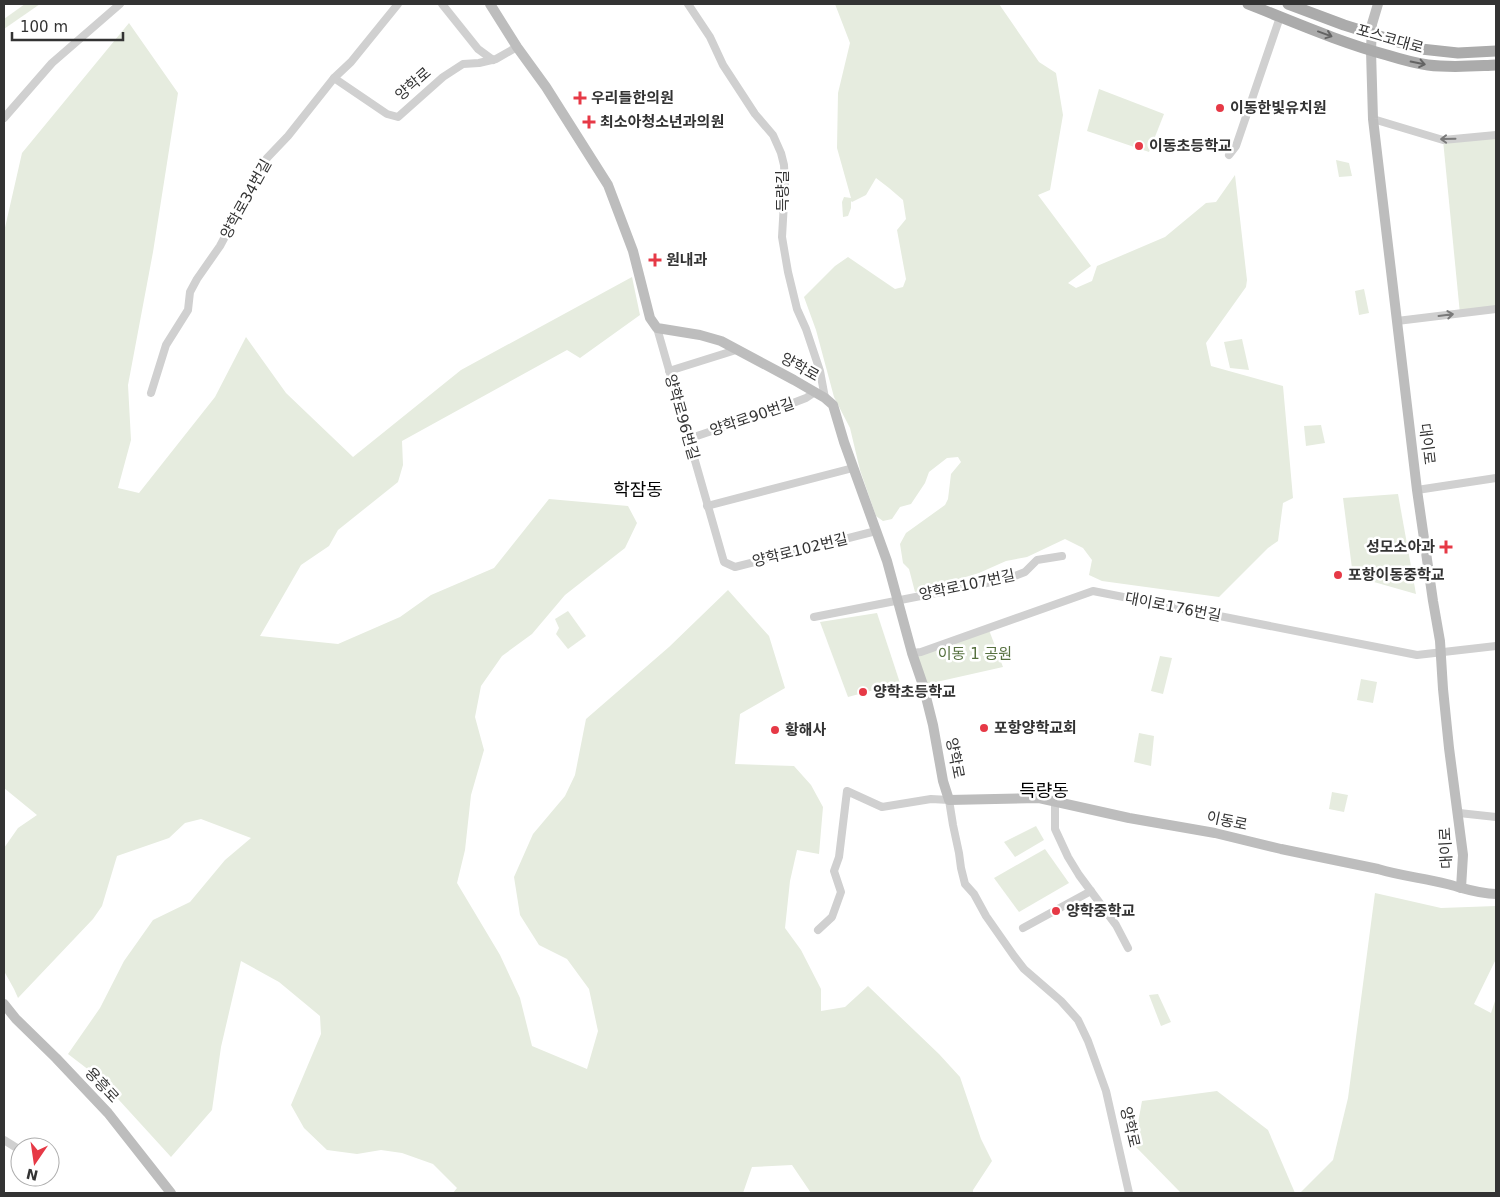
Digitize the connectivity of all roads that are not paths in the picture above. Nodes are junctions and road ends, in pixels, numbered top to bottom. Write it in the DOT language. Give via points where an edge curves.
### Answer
graph roads {
  1 [pos="120,4"];
  2 [pos="398,4"];
  3 [pos="442,4"];
  4 [pos="490,4"];
  5 [pos="688,4"];
  6 [pos="1248,4"];
  7 [pos="1288,4"];
  8 [pos="1378,4"];
  9 [pos="1280,16"];
  10 [pos="1372,34"];
  11 [pos="517,47"];
  12 [pos="1371,51"];
  13 [pos="1496,51"];
  14 [pos="492,60"];
  15 [pos="1496,65"];
  16 [pos="334,78"];
  17 [pos="4,118"];
  18 [pos="1373,119"];
  19 [pos="1496,135"];
  20 [pos="1230,155"];
  21 [pos="1496,309"];
  22 [pos="1397,321"];
  23 [pos="657,328"];
  24 [pos="736,350"];
  25 [pos="669,371"];
  26 [pos="814,392"];
  27 [pos="151,393"];
  28 [pos="825,398"];
  29 [pos="688,439"];
  30 [pos="854,468"];
  31 [pos="1496,478"];
  32 [pos="1417,490"];
  33 [pos="707,506"];
  34 [pos="876,530"];
  35 [pos="1062,556"];
  36 [pos="724,562"];
  37 [pos="897,600"];
  38 [pos="814,617"];
  39 [pos="1496,646"];
  40 [pos="912,653"];
  41 [pos="1441,653"];
  42 [pos="949,800"];
  43 [pos="1055,801"];
  44 [pos="1458,813"];
  45 [pos="1496,817"];
  46 [pos="1461,888"];
  47 [pos="1091,891"];
  48 [pos="1496,894"];
  49 [pos="1023,928"];
  50 [pos="818,930"];
  51 [pos="1128,948"];
  52 [pos="4,1004"];
  53 [pos="171,1193"];
  54 [pos="1129,1193"];
  1 -- 17 [label="street" via="52,63"];
  2 -- 16 [label="street, 양학로34번길"];
  3 -- 14 [label="street" via="478,49"];
  4 -- 11 [label="street"];
  5 -- 28 [label="street, 득량길" via="710,36 723,65 773,135 781,153 785,185 782,237 788,272 797,309 820,371"];
  6 -- 9 [label="main road, 포스코대로"];
  7 -- 10 [label="main road, 포스코대로"];
  8 -- 10 [label="street, 대이로"];
  9 -- 12 [label="main road, 포스코대로, one-way"];
  9 -- 20 [label="street" via="1236,146"];
  10 -- 12 [label="street, 대이로"];
  10 -- 13 [label="main road, 포스코대로" via="1439,52"];
  11 -- 14 [label="street, 양학로"];
  11 -- 23 [label="street" via="608,185 633,252 650,318"];
  12 -- 15 [label="main road, 포스코대로, one-way" via="1429,65"];
  12 -- 18 [label="street, 대이로"];
  14 -- 16 [label="street, 양학로" via="463,64 443,77 398,117 387,114"];
  16 -- 27 [label="street, 양학로34번길" via="267,158 220,246 190,292 188,310 166,345"];
  19 -- 18 [label="street, one-way" via="1443,140"];
  18 -- 22 [label="street, 대이로"];
  22 -- 21 [label="street, one-way"];
  22 -- 32 [label="street, 대이로"];
  23 -- 24 [label="street, 양학로" via="700,335 721,341"];
  23 -- 25 [label="street, 양학로96번길"];
  24 -- 25 [label="street"];
  24 -- 26 [label="street, 양학로"];
  25 -- 29 [label="street, 양학로96번길"];
  26 -- 28 [label="street, 양학로"];
  26 -- 29 [label="street, 양학로90번길" via="780,408"];
  28 -- 30 [label="street, 양학로" via="833,405"];
  29 -- 33 [label="street, 양학로96번길"];
  30 -- 33 [label="street"];
  30 -- 34 [label="street, 양학로"];
  31 -- 32 [label="street"];
  32 -- 41 [label="street, 대이로"];
  33 -- 36 [label="street, 양학로96번길"];
  34 -- 36 [label="street, 양학로102번길" via="735,567"];
  34 -- 37 [label="street, 양학로"];
  35 -- 37 [label="street, 양학로107번길" via="1037,560 1025,572 1007,579"];
  37 -- 38 [label="street, 양학로107번길"];
  37 -- 40 [label="street, 양학로"];
  39 -- 41 [label="street, 대이로176번길"];
  40 -- 41 [label="street, 대이로176번길" via="1093,591 1408,654"];
  40 -- 42 [label="street, 양학로" via="934,725"];
  41 -- 44 [label="street, 대이로"];
  42 -- 43 [label="street, 이동로" via="1040,798"];
  42 -- 50 [label="street" via="931,799 882,807 847,791 839,857 834,871 841,892 832,917"];
  42 -- 54 [label="street, 양학로" via="965,884 1024,969 1078,1020 1088,1041 1106,1091"];
  43 -- 46 [label="street, 이동로"];
  43 -- 47 [label="street" via="1055,828 1075,869"];
  44 -- 45 [label="street"];
  44 -- 46 [label="street, 대이로" via="1464,862"];
  46 -- 48 [label="street, 이동로"];
  47 -- 49 [label="street"];
  47 -- 51 [label="street"];
  52 -- 53 [label="street, 용흥로" via="108,1113"];
}
